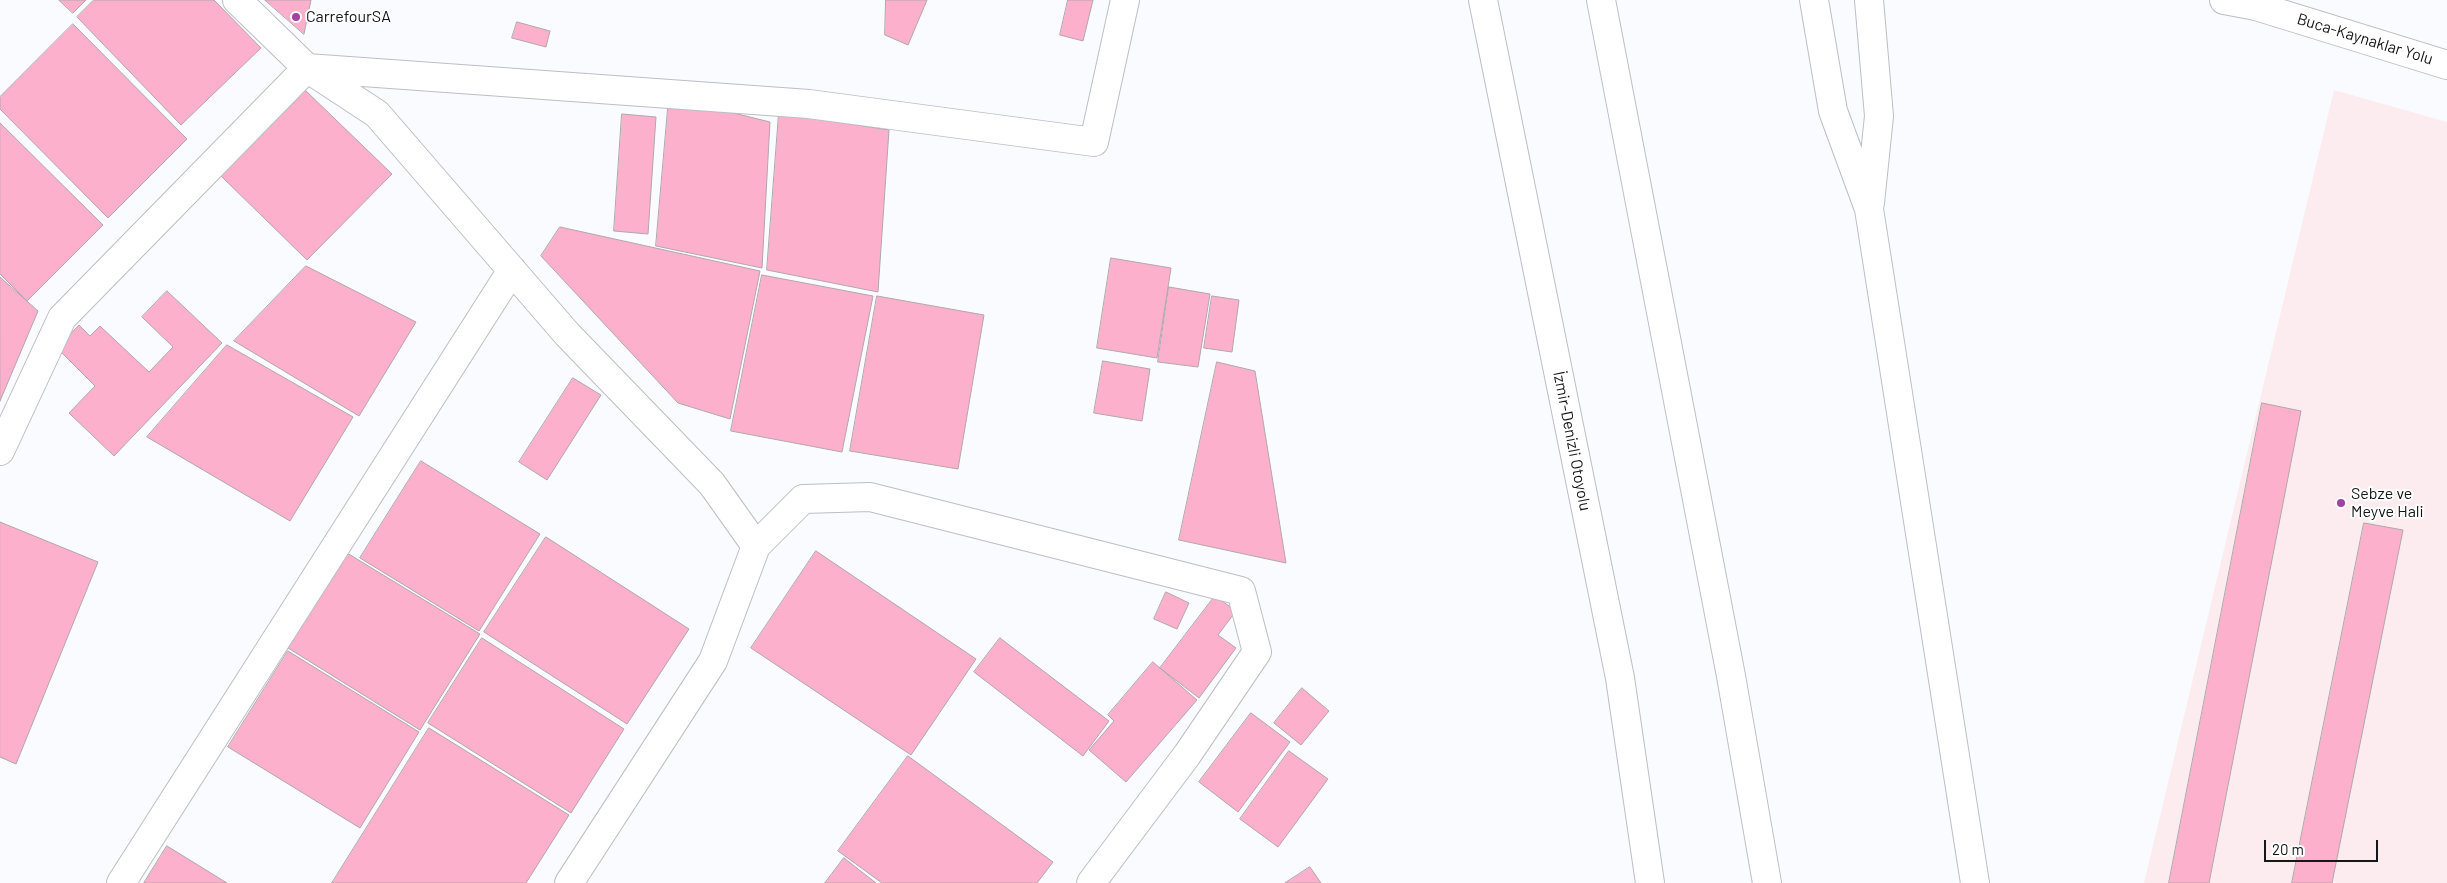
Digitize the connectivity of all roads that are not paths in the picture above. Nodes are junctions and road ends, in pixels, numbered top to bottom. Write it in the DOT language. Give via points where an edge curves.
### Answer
graph roads {
  1 [pos="237,0"];
  2 [pos="1125,0"];
  3 [pos="1484,0"];
  4 [pos="1601,0"];
  5 [pos="1814,0"];
  6 [pos="1869,0"];
  7 [pos="2224,0"];
  8 [pos="2248,3"];
  9 [pos="2447,64"];
  10 [pos="307,68"];
  11 [pos="1870,210"];
  12 [pos="512,270"];
  13 [pos="0,451"];
  14 [pos="756,546"];
  15 [pos="121,883"];
  16 [pos="569,883"];
  17 [pos="1091,883"];
  18 [pos="1650,883"];
  19 [pos="1768,883"];
  20 [pos="1975,883"];
  1 -- 10 [label="main road"];
  2 -- 10 [label="main road" via="1094,142 809,104"];
  3 -- 18 [label="main road, İzmir-Denizli Otoyolu" via="1620,678"];
  4 -- 19 [label="main road"];
  5 -- 11 [label="main road" via="1834,111"];
  6 -- 11 [label="main road" via="1879,116"];
  7 -- 8 [label="main road, Buca-Kaynaklar Yolu"];
  8 -- 9 [label="main road, Buca-Kaynaklar Yolu"];
  10 -- 12 [label="main road" via="377,114"];
  10 -- 13 [label="main road" via="62,318"];
  11 -- 20 [label="main road"];
  12 -- 14 [label="main road" via="567,334 712,484"];
  12 -- 15 [label="main road"];
  14 -- 16 [label="main road" via="714,660"];
  14 -- 17 [label="main road" via="803,499 870,497 1241,591 1256,652 1187,755"];
}
